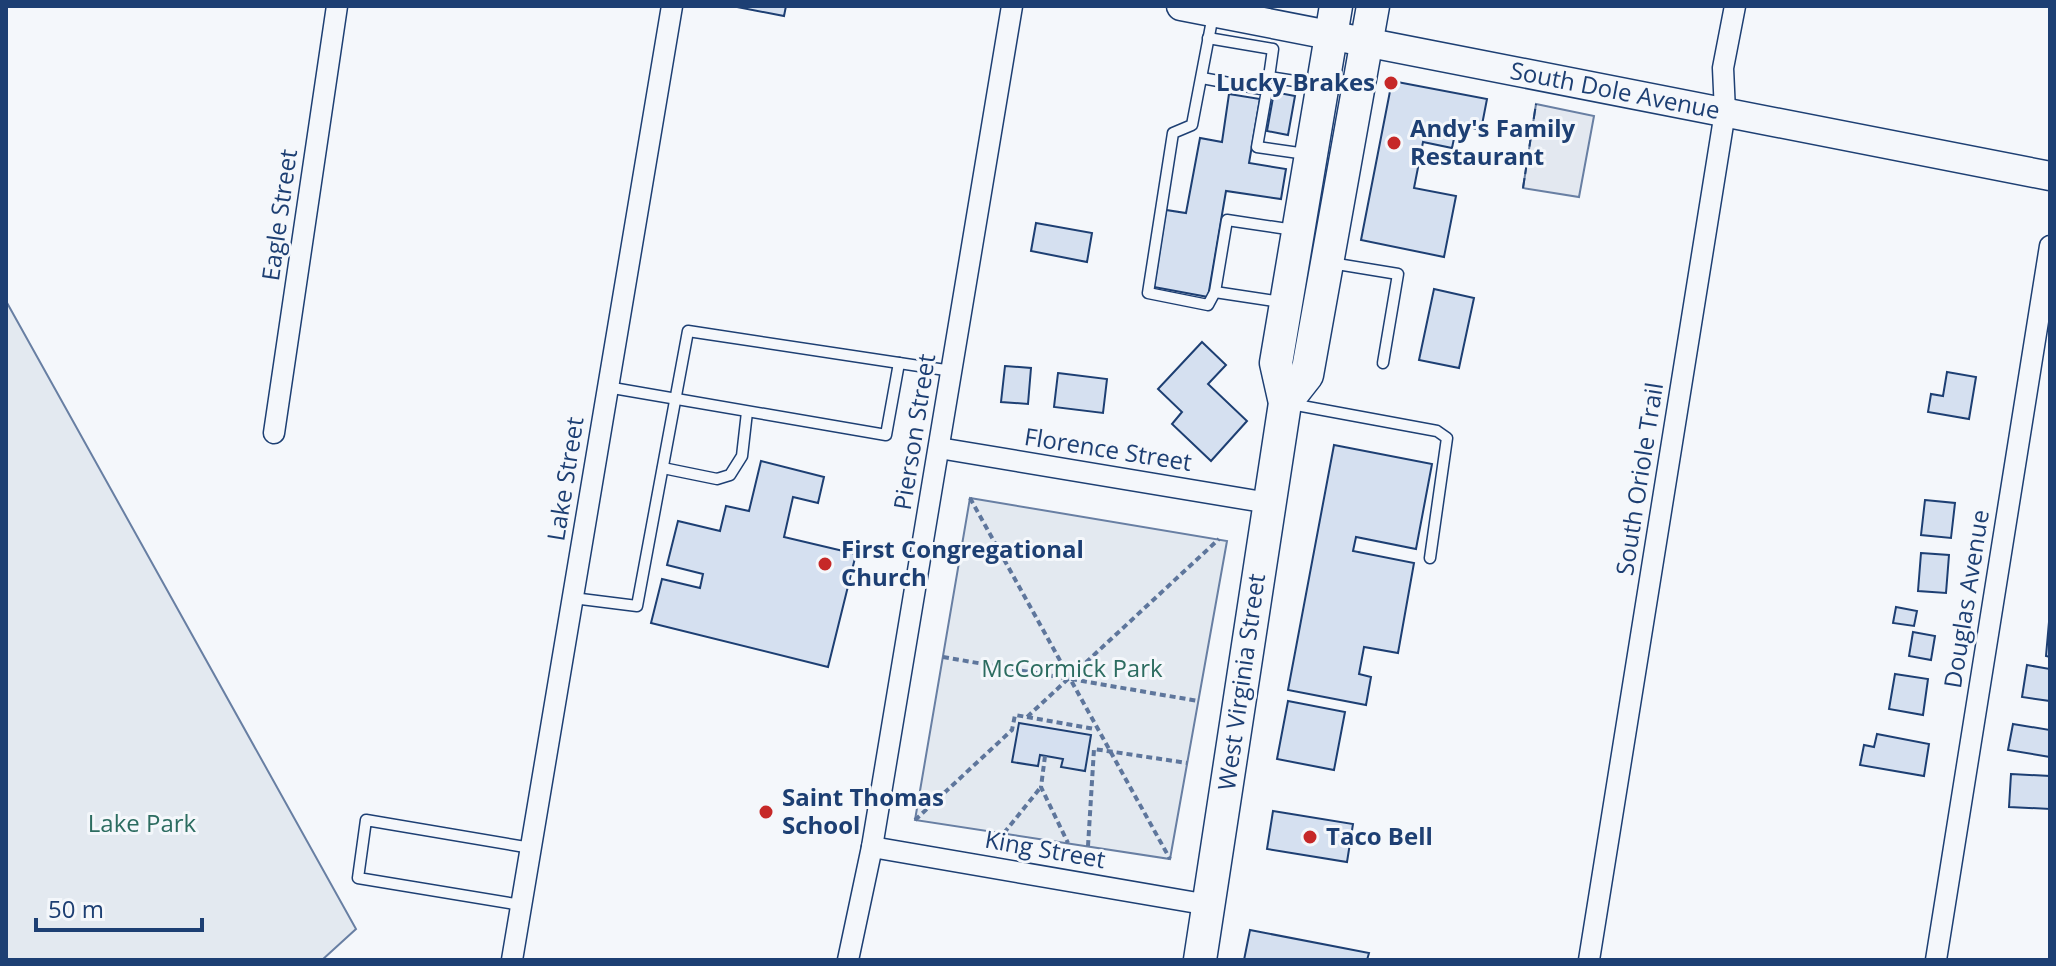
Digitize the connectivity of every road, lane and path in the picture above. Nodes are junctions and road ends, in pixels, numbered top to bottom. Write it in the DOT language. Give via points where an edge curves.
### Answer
graph roads {
  1 [pos="337,6"];
  2 [pos="672,6"];
  3 [pos="1012,6"];
  4 [pos="1181,6"];
  5 [pos="1336,6"];
  6 [pos="1373,6"];
  7 [pos="1735,6"];
  8 [pos="1211,26"];
  9 [pos="1276,38"];
  10 [pos="1331,38"];
  11 [pos="1366,43"];
  12 [pos="1269,77"];
  13 [pos="1202,78"];
  14 [pos="1322,85"];
  15 [pos="1267,90"];
  16 [pos="1725,112"];
  17 [pos="1312,155"];
  18 [pos="2050,176"];
  19 [pos="1297,243"];
  20 [pos="2050,246"];
  21 [pos="1329,262"];
  22 [pos="1215,292"];
  23 [pos="1287,303"];
  24 [pos="899,363"];
  25 [pos="1383,363"];
  26 [pos="952,371"];
  27 [pos="607,387"];
  28 [pos="675,400"];
  29 [pos="1285,403"];
  30 [pos="747,412"];
  31 [pos="274,433"];
  32 [pos="939,448"];
  33 [pos="663,468"];
  34 [pos="970,498"];
  35 [pos="1269,503"];
  36 [pos="1219,539"];
  37 [pos="1430,558"];
  38 [pos="573,598"];
  39 [pos="943,657"];
  40 [pos="1068,679"];
  41 [pos="1198,701"];
  42 [pos="1027,717"];
  43 [pos="1096,730"];
  44 [pos="1109,752"];
  45 [pos="1045,756"];
  46 [pos="1187,763"];
  47 [pos="1041,787"];
  48 [pos="915,820"];
  49 [pos="1004,833"];
  50 [pos="1068,843"];
  51 [pos="1088,846"];
  52 [pos="872,847"];
  53 [pos="531,848"];
  54 [pos="1170,859"];
  55 [pos="521,905"];
  56 [pos="1209,905"];
  57 [pos="512,960"];
  58 [pos="848,960"];
  59 [pos="1200,960"];
  60 [pos="1589,960"];
  61 [pos="1936,960"];
  1 -- 31 [label="street, Eagle Street"];
  2 -- 27 [label="street, Lake Street"];
  3 -- 26 [label="street, Pierson Street"];
  4 -- 8 [label="street, South Dole Avenue"];
  5 -- 10 [label="main road, West Virginia Street"];
  6 -- 11 [label="main road, West Virginia Street"];
  7 -- 16 [label="street, South Oriole Trail" via="1723,68"];
  8 -- 9 [label="street, South Dole Avenue"];
  8 -- 13 [label="lane"];
  9 -- 10 [label="street, South Dole Avenue"];
  9 -- 12 [label="lane"];
  10 -- 11 [label="street, South Dole Avenue"];
  10 -- 14 [label="main road, West Virginia Street"];
  11 -- 16 [label="street, South Dole Avenue"];
  11 -- 21 [label="main road, West Virginia Street"];
  12 -- 14 [label="lane"];
  12 -- 15 [label="lane"];
  13 -- 15 [label="lane"];
  13 -- 22 [label="lane" via="1192,125 1173,133 1148,293 1208,305"];
  14 -- 17 [label="main road, West Virginia Street"];
  15 -- 17 [label="lane" via="1257,147"];
  16 -- 18 [label="street, South Dole Avenue"];
  16 -- 60 [label="street, South Oriole Trail"];
  17 -- 19 [label="main road, West Virginia Street"];
  19 -- 21 [label="main road"];
  19 -- 22 [label="lane" via="1227,220"];
  19 -- 23 [label="main road, West Virginia Street"];
  20 -- 61 [label="street, Douglas Avenue"];
  21 -- 25 [label="lane" via="1398,274"];
  21 -- 29 [label="main road, West Virginia Street" via="1307,375"];
  22 -- 23 [label="lane"];
  23 -- 29 [label="main road, West Virginia Street" via="1276,363"];
  24 -- 26 [label="lane"];
  24 -- 28 [label="lane" via="688,331"];
  24 -- 30 [label="lane" via="886,435"];
  26 -- 32 [label="street, Pierson Street"];
  27 -- 28 [label="lane"];
  27 -- 38 [label="street, Lake Street"];
  28 -- 30 [label="lane"];
  28 -- 33 [label="lane"];
  29 -- 35 [label="main road, West Virginia Street"];
  29 -- 37 [label="lane" via="1437,431 1447,438"];
  30 -- 33 [label="lane" via="742,456 730,475 717,479"];
  32 -- 35 [label="street, Florence Street"];
  32 -- 52 [label="street, Pierson Street"];
  33 -- 38 [label="lane" via="637,606"];
  34 -- 40 [label="path"];
  35 -- 56 [label="main road, West Virginia Street"];
  36 -- 40 [label="path"];
  38 -- 53 [label="street, Lake Street"];
  39 -- 40 [label="path"];
  40 -- 41 [label="path"];
  40 -- 42 [label="path"];
  40 -- 43 [label="path"];
  42 -- 43 [label="path"];
  42 -- 48 [label="path" via="1015,715 1012,730"];
  43 -- 44 [label="path"];
  44 -- 46 [label="path"];
  44 -- 51 [label="path" via="1094,749"];
  44 -- 54 [label="path"];
  45 -- 47 [label="path"];
  47 -- 49 [label="path"];
  47 -- 50 [label="path"];
  52 -- 56 [label="street, King Street"];
  52 -- 58 [label="street, Pierson Street"];
  53 -- 55 [label="street, Lake Street"];
  53 -- 55 [label="lane" via="366,820 358,878"];
  55 -- 57 [label="street, Lake Street"];
  56 -- 59 [label="main road, West Virginia Street"];
}
